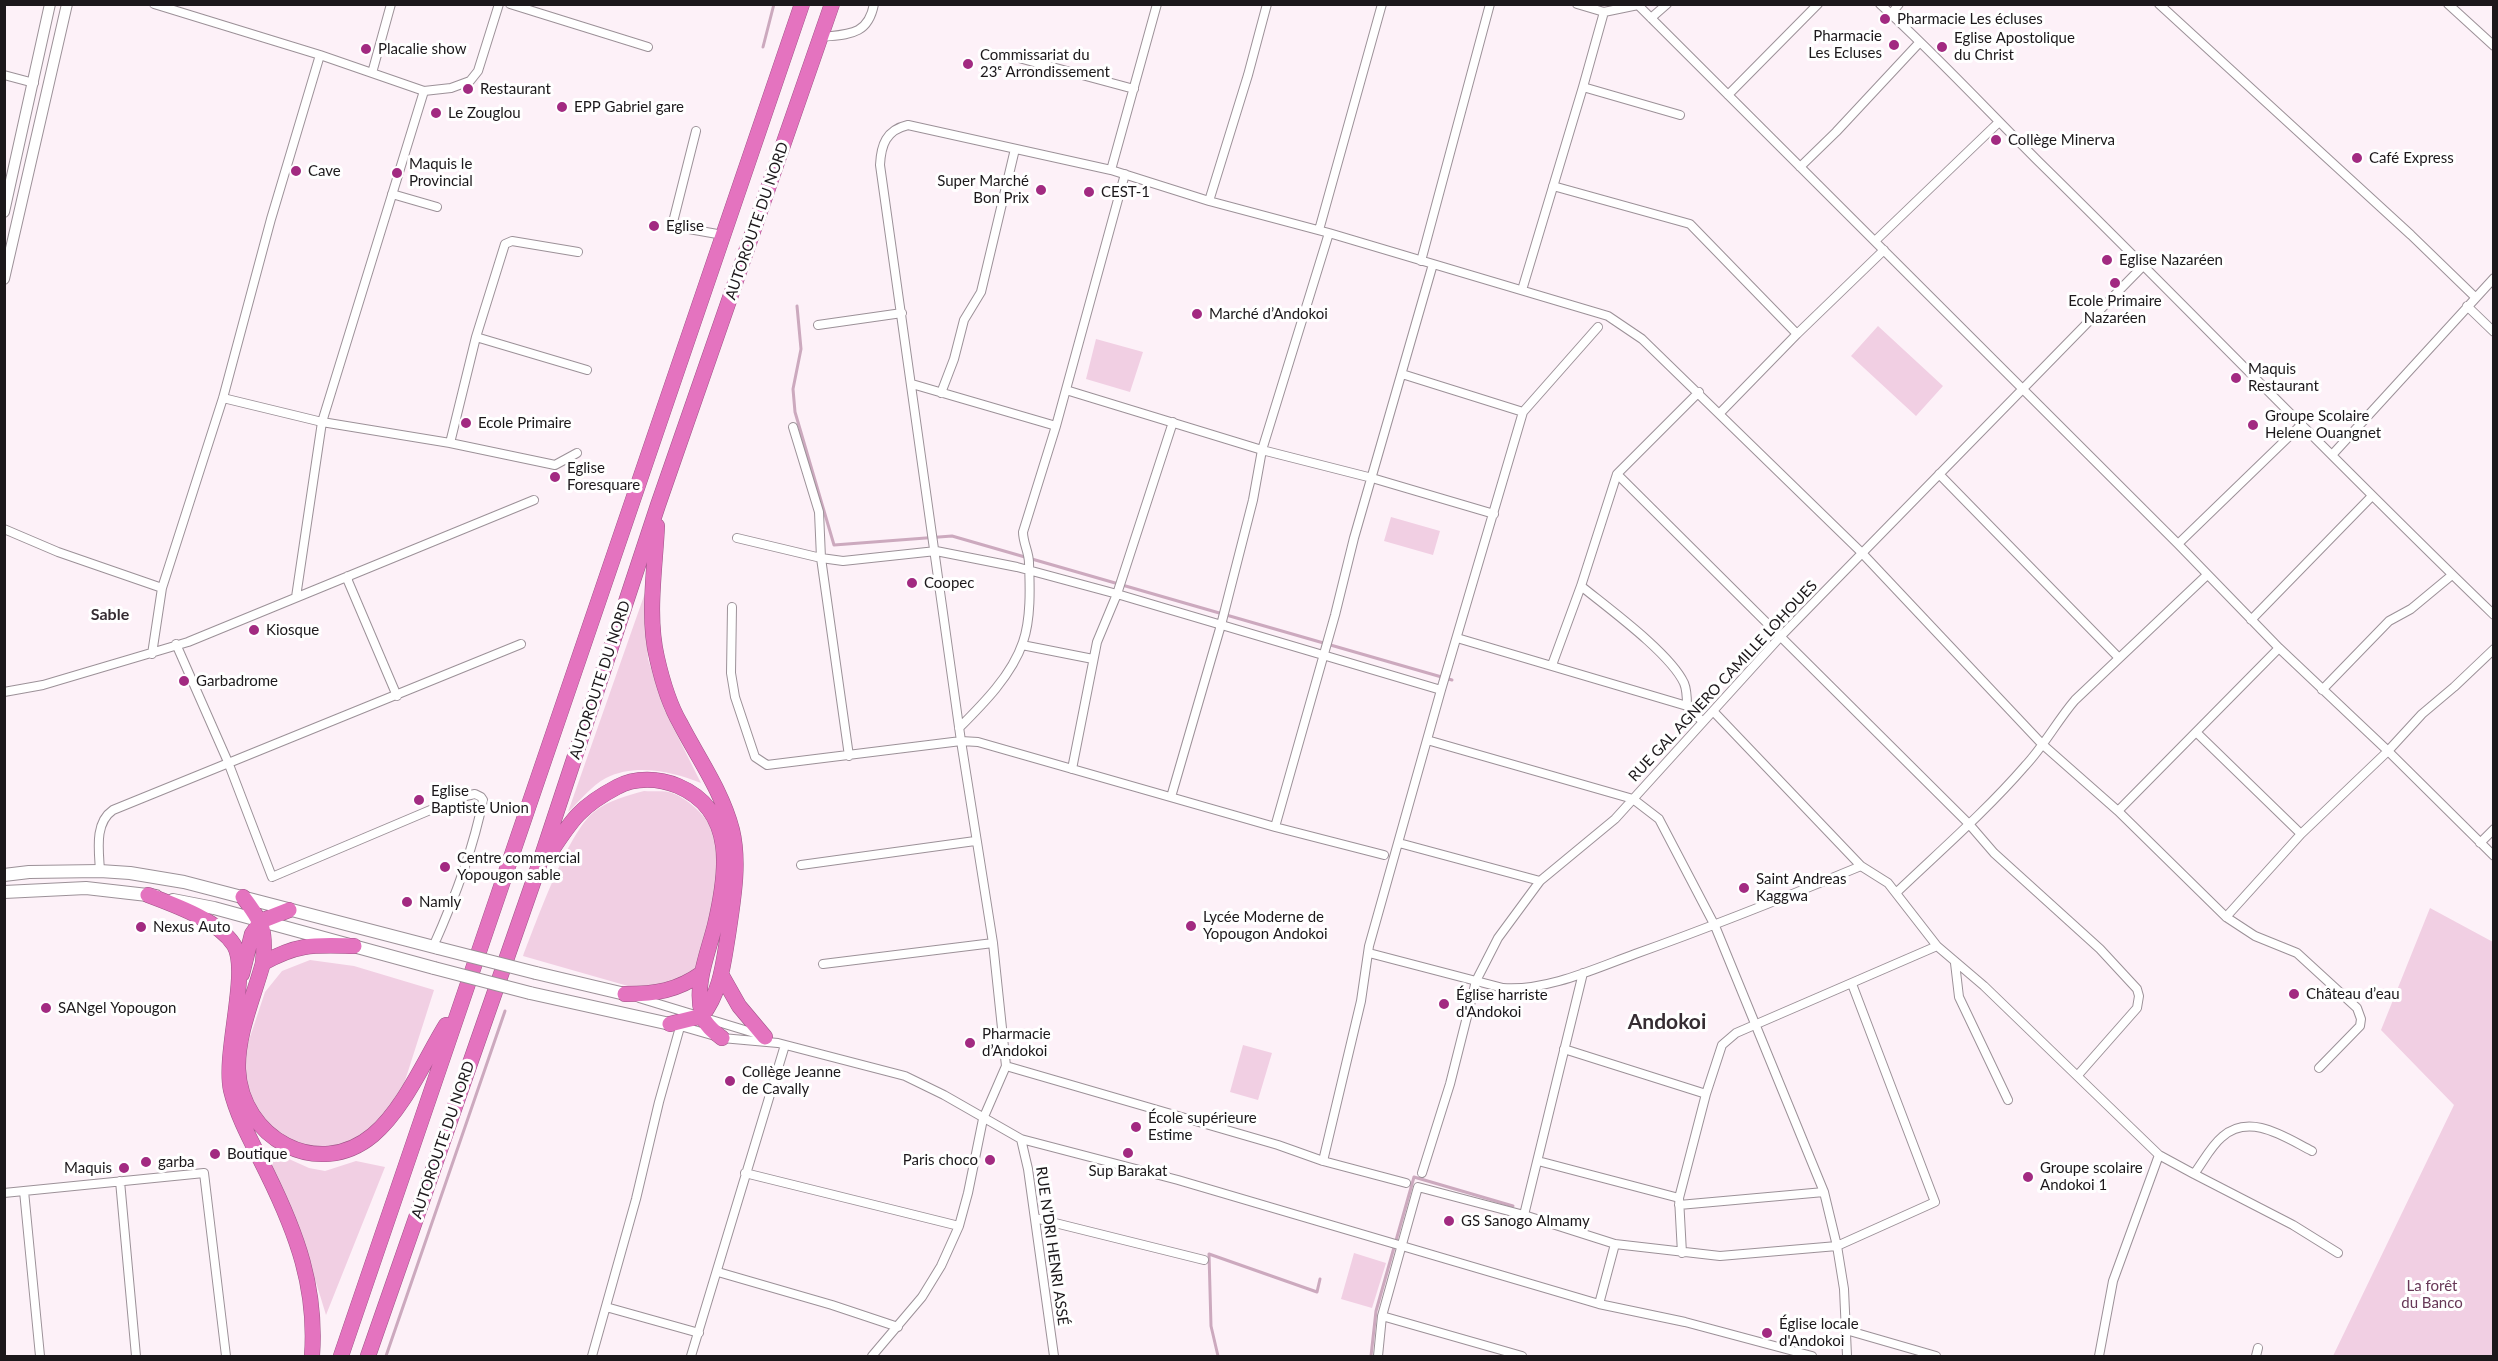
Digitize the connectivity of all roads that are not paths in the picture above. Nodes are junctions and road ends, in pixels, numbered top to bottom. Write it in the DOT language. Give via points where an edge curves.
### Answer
graph roads {
  1 [pos="50,4"];
  2 [pos="67,4"];
  3 [pos="154,4"];
  4 [pos="391,4"];
  5 [pos="499,4"];
  6 [pos="510,4"];
  7 [pos="832,4"];
  8 [pos="874,4"];
  9 [pos="1157,4"];
  10 [pos="1267,4"];
  11 [pos="1382,4"];
  12 [pos="1490,4"];
  13 [pos="1577,4"];
  14 [pos="1667,4"];
  15 [pos="1818,4"];
  16 [pos="1880,4"];
  17 [pos="1899,4"];
  18 [pos="2160,4"];
  19 [pos="2448,4"];
  20 [pos="1637,5"];
  21 [pos="800,7"];
  22 [pos="1604,12"];
  23 [pos="1891,14"];
  24 [pos="1651,18"];
  25 [pos="821,37"];
  26 [pos="1919,43"];
  27 [pos="2493,46"];
  28 [pos="648,47"];
  29 [pos="320,55"];
  30 [pos="1015,57"];
  31 [pos="372,73"];
  32 [pos="4,75"];
  33 [pos="34,83"];
  34 [pos="1583,87"];
  35 [pos="1134,90"];
  36 [pos="424,91"];
  37 [pos="1728,95"];
  38 [pos="1680,115"];
  39 [pos="1999,122"];
  40 [pos="696,131"];
  41 [pos="1016,149"];
  42 [pos="1800,166"];
  43 [pos="1111,170"];
  44 [pos="1125,174"];
  45 [pos="1553,186"];
  46 [pos="392,194"];
  47 [pos="1209,201"];
  48 [pos="437,207"];
  49 [pos="4,212"];
  50 [pos="1319,230"];
  51 [pos="1329,233"];
  52 [pos="723,235"];
  53 [pos="1875,241"];
  54 [pos="1884,250"];
  55 [pos="578,252"];
  56 [pos="1421,261"];
  57 [pos="1433,264"];
  58 [pos="2144,265"];
  59 [pos="2493,278"];
  60 [pos="4,279"];
  61 [pos="1522,290"];
  62 [pos="2475,297"];
  63 [pos="2467,306"];
  64 [pos="902,313"];
  65 [pos="818,325"];
  66 [pos="1598,327"];
  67 [pos="2493,332"];
  68 [pos="1797,334"];
  69 [pos="476,337"];
  70 [pos="587,370"];
  71 [pos="1402,374"];
  72 [pos="912,384"];
  73 [pos="1066,390"];
  74 [pos="2023,390"];
  75 [pos="1699,392"];
  76 [pos="941,393"];
  77 [pos="222,398"];
  78 [pos="1523,412"];
  79 [pos="1720,413"];
  80 [pos="322,422"];
  81 [pos="1173,422"];
  82 [pos="2302,424"];
  83 [pos="1056,426"];
  84 [pos="793,427"];
  85 [pos="450,443"];
  86 [pos="1262,450"];
  87 [pos="577,453"];
  88 [pos="2332,454"];
  89 [pos="1617,474"];
  90 [pos="1939,474"];
  91 [pos="1371,478"];
  92 [pos="2371,497"];
  93 [pos="534,500"];
  94 [pos="658,505"];
  95 [pos="1494,514"];
  96 [pos="4,529"];
  97 [pos="736,538"];
  98 [pos="2178,544"];
  99 [pos="936,551"];
  100 [pos="1861,552"];
  101 [pos="821,558"];
  102 [pos="1029,571"];
  103 [pos="2207,575"];
  104 [pos="2452,575"];
  105 [pos="348,576"];
  106 [pos="1581,586"];
  107 [pos="162,588"];
  108 [pos="1117,594"];
  109 [pos="296,597"];
  110 [pos="732,607"];
  111 [pos="2493,615"];
  112 [pos="2251,620"];
  113 [pos="1221,626"];
  114 [pos="1781,636"];
  115 [pos="1457,638"];
  116 [pos="176,644"];
  117 [pos="521,644"];
  118 [pos="1022,645"];
  119 [pos="2278,648"];
  120 [pos="2493,649"];
  121 [pos="152,654"];
  122 [pos="1323,655"];
  123 [pos="2119,658"];
  124 [pos="1093,659"];
  125 [pos="1552,665"];
  126 [pos="1441,690"];
  127 [pos="2322,690"];
  128 [pos="4,692"];
  129 [pos="397,696"];
  130 [pos="1688,706"];
  131 [pos="1713,711"];
  132 [pos="1703,722"];
  133 [pos="959,728"];
  134 [pos="2196,732"];
  135 [pos="1427,740"];
  136 [pos="961,741"];
  137 [pos="2042,744"];
  138 [pos="2388,751"];
  139 [pos="849,756"];
  140 [pos="228,762"];
  141 [pos="1072,769"];
  142 [pos="1171,797"];
  143 [pos="1633,799"];
  144 [pos="2118,811"];
  145 [pos="1968,824"];
  146 [pos="1275,826"];
  147 [pos="2493,829"];
  148 [pos="2301,834"];
  149 [pos="975,841"];
  150 [pos="1399,843"];
  151 [pos="2480,843"];
  152 [pos="1384,855"];
  153 [pos="2493,856"];
  154 [pos="801,865"];
  155 [pos="1862,866"];
  156 [pos="100,871"];
  157 [pos="536,874"];
  158 [pos="4,875"];
  159 [pos="1540,881"];
  160 [pos="4,891"];
  161 [pos="1897,892"];
  162 [pos="148,895"];
  163 [pos="243,897"];
  164 [pos="290,910"];
  165 [pos="2226,917"];
  166 [pos="261,921"];
  167 [pos="1715,926"];
  168 [pos="993,943"];
  169 [pos="354,946"];
  170 [pos="1937,946"];
  171 [pos="436,947"];
  172 [pos="1370,953"];
  173 [pos="263,963"];
  174 [pos="1955,963"];
  175 [pos="823,964"];
  176 [pos="702,973"];
  177 [pos="1583,973"];
  178 [pos="722,976"];
  179 [pos="1476,981"];
  180 [pos="1852,984"];
  181 [pos="625,994"];
  182 [pos="237,997"];
  183 [pos="461,1002"];
  184 [pos="702,1016"];
  185 [pos="675,1025"];
  186 [pos="1756,1025"];
  187 [pos="722,1038"];
  188 [pos="776,1041"];
  189 [pos="1564,1049"];
  190 [pos="1006,1066"];
  191 [pos="2319,1068"];
  192 [pos="2078,1075"];
  193 [pos="1706,1094"];
  194 [pos="2008,1100"];
  195 [pos="983,1119"];
  196 [pos="1021,1139"];
  197 [pos="2313,1151"];
  198 [pos="2159,1155"];
  199 [pos="1323,1161"];
  200 [pos="1538,1161"];
  201 [pos="745,1173"];
  202 [pos="1422,1173"];
  203 [pos="2194,1174"];
  204 [pos="120,1181"];
  205 [pos="1406,1183"];
  206 [pos="24,1191"];
  207 [pos="1824,1192"];
  208 [pos="4,1193"];
  209 [pos="1679,1201"];
  210 [pos="1524,1215"];
  211 [pos="1035,1218"];
  212 [pos="959,1227"];
  213 [pos="1615,1244"];
  214 [pos="1401,1246"];
  215 [pos="1837,1246"];
  216 [pos="2338,1252"];
  217 [pos="1682,1253"];
  218 [pos="1204,1260"];
  219 [pos="718,1272"];
  220 [pos="1599,1304"];
  221 [pos="606,1306"];
  222 [pos="1382,1316"];
  223 [pos="898,1327"];
  224 [pos="1845,1330"];
  225 [pos="699,1333"];
  226 [pos="1510,1355"];
  227 [pos="40,1356"];
  228 [pos="136,1356"];
  229 [pos="226,1356"];
  230 [pos="312,1356"];
  231 [pos="341,1356"];
  232 [pos="368,1356"];
  233 [pos="592,1356"];
  234 [pos="691,1356"];
  235 [pos="872,1356"];
  236 [pos="1054,1356"];
  237 [pos="1378,1356"];
  238 [pos="1522,1356"];
  239 [pos="1812,1356"];
  240 [pos="1847,1356"];
  241 [pos="1935,1356"];
  242 [pos="2099,1356"];
  1 -- 33 [label="street"];
  2 -- 60 [label="street"];
  3 -- 29 [label="street"];
  4 -- 31 [label="street"];
  5 -- 36 [label="street" via="478,70 470,81 444,90"];
  6 -- 28 [label="street"];
  7 -- 25 [label="highway, AUTOROUTE DU NORD"];
  8 -- 25 [label="street" via="872,16 855,33"];
  9 -- 35 [label="street"];
  10 -- 47 [label="street"];
  11 -- 50 [label="street"];
  12 -- 56 [label="street"];
  13 -- 22 [label="street"];
  14 -- 24 [label="street"];
  15 -- 37 [label="street"];
  16 -- 23 [label="street"];
  17 -- 23 [label="street"];
  18 -- 62 [label="street"];
  19 -- 27 [label="street"];
  20 -- 22 [label="street"];
  20 -- 24 [label="street"];
  21 -- 52 [label="highway, AUTOROUTE DU NORD"];
  22 -- 34 [label="street"];
  23 -- 26 [label="street"];
  24 -- 37 [label="street"];
  25 -- 94 [label="highway, AUTOROUTE DU NORD"];
  26 -- 39 [label="street"];
  26 -- 42 [label="street"];
  29 -- 31 [label="street"];
  29 -- 77 [label="street"];
  30 -- 35 [label="street"];
  31 -- 36 [label="street"];
  32 -- 33 [label="street"];
  33 -- 49 [label="street"];
  34 -- 38 [label="street"];
  34 -- 45 [label="street"];
  35 -- 43 [label="street"];
  36 -- 46 [label="street"];
  37 -- 42 [label="street"];
  39 -- 53 [label="street"];
  39 -- 58 [label="street"];
  40 -- 52 [label="street" via="672,226"];
  41 -- 43 [label="street"];
  41 -- 64 [label="street" via="914,126 901,127 884,141 880,165"];
  41 -- 76 [label="street" via="981,292 964,320"];
  42 -- 53 [label="street"];
  43 -- 44 [label="street"];
  44 -- 47 [label="street"];
  44 -- 73 [label="street"];
  45 -- 61 [label="street"];
  45 -- 68 [label="street" via="1690,224"];
  46 -- 48 [label="street"];
  46 -- 80 [label="street"];
  47 -- 50 [label="street"];
  50 -- 51 [label="street"];
  51 -- 56 [label="street"];
  51 -- 86 [label="street"];
  52 -- 183 [label="highway, AUTOROUTE DU NORD"];
  53 -- 54 [label="street"];
  54 -- 68 [label="street"];
  54 -- 74 [label="street"];
  55 -- 69 [label="street" via="505,244"];
  56 -- 57 [label="street"];
  57 -- 61 [label="street"];
  57 -- 71 [label="street"];
  58 -- 74 [label="street, RUE GAL AGNERO CAMILLE LOHOUES"];
  58 -- 82 [label="street"];
  59 -- 62 [label="street"];
  61 -- 75 [label="street" via="1608,316 1642,339"];
  62 -- 63 [label="street"];
  63 -- 67 [label="street"];
  63 -- 88 [label="street"];
  64 -- 65 [label="street"];
  64 -- 72 [label="street"];
  66 -- 78 [label="street"];
  68 -- 79 [label="street"];
  69 -- 70 [label="street"];
  69 -- 85 [label="street"];
  71 -- 78 [label="street"];
  71 -- 91 [label="street"];
  72 -- 76 [label="street"];
  72 -- 99 [label="street"];
  73 -- 81 [label="street"];
  73 -- 83 [label="street"];
  74 -- 90 [label="street, RUE GAL AGNERO CAMILLE LOHOUES"];
  74 -- 98 [label="street"];
  75 -- 79 [label="street"];
  75 -- 89 [label="street"];
  76 -- 83 [label="street"];
  77 -- 80 [label="street"];
  77 -- 107 [label="street"];
  78 -- 95 [label="street"];
  79 -- 100 [label="street"];
  80 -- 85 [label="street"];
  80 -- 109 [label="street"];
  81 -- 86 [label="street"];
  81 -- 108 [label="street"];
  82 -- 88 [label="street"];
  82 -- 98 [label="street"];
  83 -- 102 [label="street" via="1023,532"];
  84 -- 101 [label="street" via="819,512"];
  85 -- 87 [label="street" via="555,465"];
  86 -- 91 [label="street"];
  86 -- 113 [label="street"];
  88 -- 92 [label="street"];
  89 -- 106 [label="street"];
  89 -- 114 [label="street"];
  90 -- 100 [label="street, RUE GAL AGNERO CAMILLE LOHOUES"];
  90 -- 123 [label="street"];
  91 -- 95 [label="street"];
  91 -- 122 [label="street"];
  92 -- 104 [label="street"];
  92 -- 112 [label="street"];
  93 -- 105 [label="street"];
  94 -- 157 [label="highway, AUTOROUTE DU NORD"];
  94 -- 178 [label="highway" via="653,614 657,656 678,721 727,815 735,851"];
  95 -- 115 [label="street"];
  96 -- 107 [label="street"];
  97 -- 101 [label="street"];
  98 -- 103 [label="street"];
  99 -- 101 [label="street" via="843,561"];
  99 -- 102 [label="street"];
  99 -- 133 [label="street"];
  100 -- 114 [label="street, RUE GAL AGNERO CAMILLE LOHOUES"];
  100 -- 137 [label="street"];
  101 -- 139 [label="street"];
  102 -- 108 [label="street"];
  102 -- 118 [label="street"];
  103 -- 112 [label="street"];
  103 -- 123 [label="street"];
  104 -- 111 [label="street"];
  104 -- 127 [label="street" via="2411,609 2389,621"];
  105 -- 109 [label="street"];
  105 -- 129 [label="street"];
  106 -- 125 [label="street"];
  106 -- 130 [label="street" via="1632,627 1678,674"];
  107 -- 121 [label="street"];
  108 -- 113 [label="street"];
  108 -- 124 [label="street"];
  109 -- 116 [label="street"];
  110 -- 139 [label="street" via="734,690 755,757 772,765"];
  112 -- 119 [label="street"];
  113 -- 122 [label="street"];
  113 -- 142 [label="street"];
  114 -- 131 [label="street, RUE GAL AGNERO CAMILLE LOHOUES"];
  114 -- 145 [label="street"];
  115 -- 125 [label="street"];
  115 -- 126 [label="street"];
  116 -- 121 [label="street"];
  116 -- 140 [label="street"];
  117 -- 129 [label="street"];
  118 -- 124 [label="street"];
  118 -- 133 [label="street" via="1005,676"];
  119 -- 127 [label="street"];
  119 -- 134 [label="street"];
  120 -- 138 [label="street"];
  121 -- 128 [label="street"];
  122 -- 126 [label="street"];
  122 -- 146 [label="street"];
  123 -- 137 [label="street" via="2075,700"];
  124 -- 141 [label="street"];
  125 -- 130 [label="street"];
  126 -- 135 [label="street"];
  127 -- 138 [label="street"];
  129 -- 140 [label="street"];
  130 -- 132 [label="street"];
  131 -- 132 [label="street, RUE GAL AGNERO CAMILLE LOHOUES"];
  131 -- 155 [label="street"];
  132 -- 143 [label="street, RUE GAL AGNERO CAMILLE LOHOUES"];
  133 -- 136 [label="street"];
  134 -- 144 [label="street"];
  134 -- 148 [label="street"];
  135 -- 143 [label="street"];
  135 -- 150 [label="street"];
  136 -- 139 [label="street"];
  136 -- 141 [label="street"];
  136 -- 149 [label="street"];
  137 -- 144 [label="street"];
  137 -- 145 [label="street"];
  138 -- 148 [label="street"];
  138 -- 151 [label="street"];
  140 -- 156 [label="street" via="106,815 101,825"];
  140 -- 171 [label="street" via="273,877 461,797 481,797 477,825"];
  141 -- 142 [label="street"];
  142 -- 146 [label="street"];
  143 -- 159 [label="street, RUE GAL AGNERO CAMILLE LOHOUES" via="1600,833"];
  143 -- 167 [label="street" via="1659,819"];
  144 -- 165 [label="street"];
  145 -- 161 [label="street"];
  145 -- 192 [label="street" via="2137,989 2136,1008"];
  146 -- 152 [label="street"];
  147 -- 151 [label="street"];
  148 -- 165 [label="street"];
  149 -- 154 [label="street"];
  149 -- 168 [label="street"];
  150 -- 159 [label="street"];
  150 -- 172 [label="street"];
  151 -- 153 [label="street"];
  155 -- 161 [label="street"];
  155 -- 167 [label="street"];
  156 -- 158 [label="main road"];
  156 -- 163 [label="main road" via="184,882"];
  157 -- 176 [label="highway" via="578,812 594,799 624,783 641,780 658,780 689,790 712,812 724,845 723,888"];
  157 -- 232 [label="highway, AUTOROUTE DU NORD"];
  159 -- 179 [label="street, RUE GAL AGNERO CAMILLE LOHOUES" via="1498,939"];
  160 -- 162 [label="main road" via="86,888"];
  161 -- 170 [label="street"];
  162 -- 166 [label="main road"];
  162 -- 182 [label="highway" via="201,918 234,946 238,961"];
  163 -- 164 [label="main road"];
  163 -- 166 [label="highway"];
  164 -- 166 [label="highway"];
  164 -- 171 [label="main road"];
  165 -- 191 [label="street" via="2255,936 2297,952 2357,1008 2360,1026"];
  166 -- 169 [label="main road"];
  166 -- 173 [label="highway"];
  166 -- 182 [label="highway" via="250,942"];
  167 -- 177 [label="street"];
  167 -- 186 [label="street"];
  168 -- 175 [label="street"];
  168 -- 190 [label="street"];
  169 -- 173 [label="highway" via="305,945"];
  169 -- 185 [label="main road, bridge" via="530,993"];
  170 -- 174 [label="street"];
  170 -- 180 [label="street"];
  171 -- 181 [label="main road, bridge"];
  172 -- 179 [label="street"];
  172 -- 199 [label="street"];
  173 -- 183 [label="highway" via="240,1053 240,1084 247,1104 265,1130 289,1147 307,1153 345,1152 375,1134 391,1117"];
  174 -- 192 [label="street"];
  174 -- 194 [label="street" via="1959,998"];
  176 -- 181 [label="highway" via="675,989"];
  176 -- 184 [label="highway"];
  177 -- 179 [label="street" via="1521,989"];
  177 -- 189 [label="street"];
  178 -- 184 [label="highway"];
  178 -- 188 [label="highway" via="739,1006"];
  179 -- 202 [label="street, RUE GAL AGNERO CAMILLE LOHOUES"];
  180 -- 186 [label="street"];
  180 -- 215 [label="street" via="1935,1202"];
  181 -- 184 [label="street"];
  182 -- 230 [label="highway" via="229,1059 231,1091 241,1122 292,1227 304,1263 312,1294"];
  183 -- 231 [label="highway, AUTOROUTE DU NORD"];
  184 -- 185 [label="highway"];
  184 -- 187 [label="highway"];
  184 -- 188 [label="street"];
  185 -- 187 [label="street"];
  185 -- 221 [label="street" via="636,1199"];
  186 -- 193 [label="street" via="1722,1045"];
  186 -- 207 [label="street"];
  187 -- 188 [label="street"];
  188 -- 195 [label="street" via="905,1076"];
  188 -- 201 [label="street"];
  189 -- 193 [label="street"];
  189 -- 200 [label="street"];
  190 -- 195 [label="street"];
  190 -- 199 [label="street"];
  192 -- 198 [label="street"];
  193 -- 209 [label="street"];
  195 -- 196 [label="street"];
  195 -- 212 [label="street"];
  196 -- 211 [label="street, RUE N’DRI HENRI ASSÉ"];
  196 -- 214 [label="street" via="1178,1180"];
  197 -- 203 [label="street" via="2253,1126 2222,1136"];
  198 -- 203 [label="street"];
  198 -- 242 [label="street" via="2113,1281"];
  199 -- 205 [label="street"];
  200 -- 209 [label="street"];
  200 -- 210 [label="street"];
  201 -- 212 [label="street"];
  201 -- 219 [label="street"];
  203 -- 216 [label="street"];
  204 -- 206 [label="street"];
  204 -- 228 [label="street"];
  204 -- 229 [label="street" via="205,1175"];
  206 -- 208 [label="street"];
  206 -- 227 [label="street"];
  207 -- 209 [label="street"];
  207 -- 215 [label="street"];
  209 -- 217 [label="street"];
  210 -- 213 [label="street"];
  210 -- 214 [label="street" via="1418,1187"];
  211 -- 218 [label="street"];
  211 -- 236 [label="street, RUE N’DRI HENRI ASSÉ"];
  212 -- 223 [label="street" via="941,1266"];
  213 -- 217 [label="street"];
  213 -- 220 [label="street"];
  214 -- 220 [label="street"];
  214 -- 222 [label="street"];
  215 -- 217 [label="street" via="1720,1256"];
  215 -- 224 [label="street"];
  219 -- 223 [label="street"];
  219 -- 225 [label="street"];
  220 -- 239 [label="street"];
  221 -- 225 [label="street"];
  221 -- 233 [label="street"];
  222 -- 226 [label="street"];
  222 -- 237 [label="street"];
  223 -- 235 [label="street"];
  224 -- 240 [label="street"];
  224 -- 241 [label="street"];
  225 -- 234 [label="street"];
  226 -- 238 [label="street"];
}
